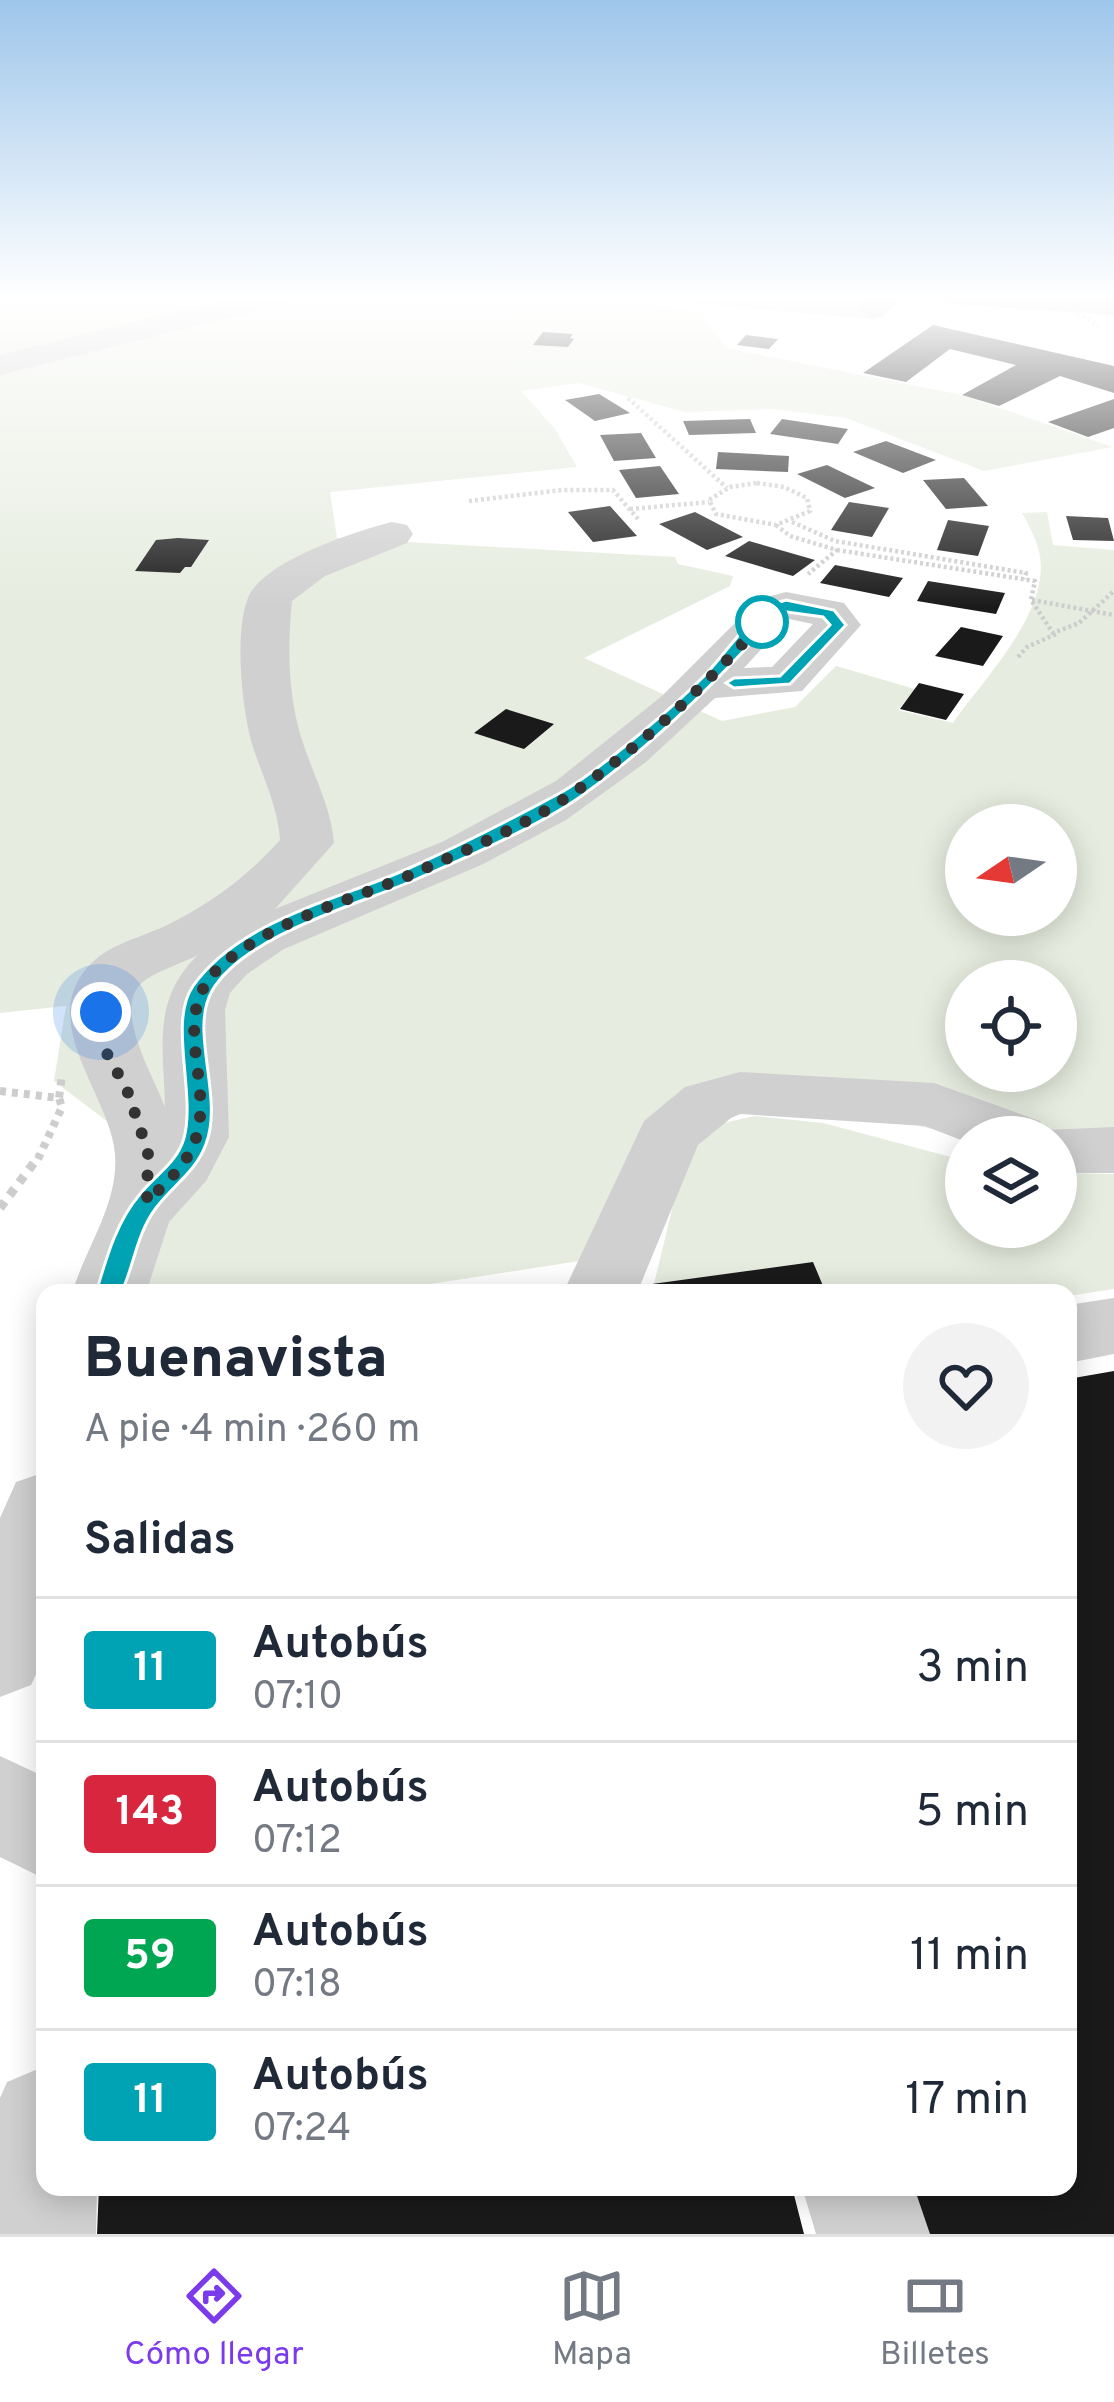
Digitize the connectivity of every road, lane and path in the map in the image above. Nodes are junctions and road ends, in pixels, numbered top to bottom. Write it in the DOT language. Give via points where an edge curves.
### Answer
graph roads {
  1 [pos="629,399"];
  2 [pos="727,488"];
  3 [pos="469,501"];
  4 [pos="709,502"];
  5 [pos="630,509"];
  6 [pos="638,519"];
  7 [pos="792,522"];
  8 [pos="776,525"];
  9 [pos="392,535"];
  10 [pos="837,550"];
  11 [pos="1024,579"];
  12 [pos="1114,591"];
  13 [pos="1031,600"];
  14 [pos="775,608"];
  15 [pos="1096,612"];
  16 [pos="1114,615"];
  17 [pos="1058,633"];
  18 [pos="1018,657"];
  19 [pos="706,684"];
  20 [pos="64,1055"];
  21 [pos="0,1091"];
  22 [pos="59,1098"];
  23 [pos="962,1116"];
  24 [pos="1077,1150"];
  25 [pos="1114,1150"];
  26 [pos="147,1202"];
  27 [pos="0,1208"];
  28 [pos="112,1284"];
  29 [pos="604,1284"];
  30 [pos="1114,1326"];
  31 [pos="1077,1332"];
  32 [pos="36,1536"];
  33 [pos="0,1657"];
  34 [pos="0,1802"];
  35 [pos="36,1826"];
  36 [pos="41,2196"];
  37 [pos="861,2196"];
  38 [pos="39,2234"];
  39 [pos="872,2234"];
  1 -- 2 [label="path"];
  2 -- 4 [label="path"];
  2 -- 7 [label="path" via="769,484 798,492 810,512"];
  3 -- 5 [label="path" via="613,490"];
  4 -- 5 [label="path"];
  4 -- 8 [label="path" via="727,519"];
  5 -- 6 [label="path"];
  7 -- 8 [label="path"];
  7 -- 11 [label="path" via="835,541 1026,573"];
  8 -- 10 [label="path"];
  9 -- 26 [label="street" via="307,570 270,598 268,699 307,842 267,889 118,971 103,994 105,1050 148,1152"];
  10 -- 11 [label="path"];
  10 -- 14 [label="path"];
  11 -- 13 [label="path" via="1035,580"];
  12 -- 15 [label="path"];
  13 -- 15 [label="path"];
  13 -- 17 [label="path"];
  14 -- 19 [label="street"];
  14 -- 19 [label="street" via="828,613 838,625 784,681"];
  15 -- 16 [label="path"];
  15 -- 17 [label="path"];
  17 -- 18 [label="path"];
  19 -- 26 [label="street" via="571,794 221,966 200,992 194,1016 201,1109 195,1142"];
  20 -- 22 [label="path"];
  21 -- 22 [label="path"];
  22 -- 27 [label="path" via="34,1167"];
  23 -- 29 [label="street" via="934,1105 712,1098 668,1137"];
  24 -- 25 [label="street"];
  26 -- 28 [label="street"];
  30 -- 31 [label="street"];
  32 -- 33 [label="street"];
  34 -- 35 [label="street"];
  36 -- 38 [label="street"];
  37 -- 39 [label="street"];
}
